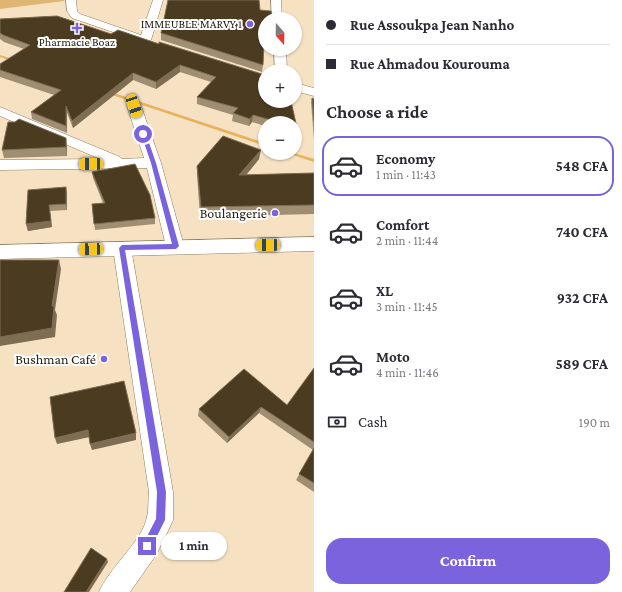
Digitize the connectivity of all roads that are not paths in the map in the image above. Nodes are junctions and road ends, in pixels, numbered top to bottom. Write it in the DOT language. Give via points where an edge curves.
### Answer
graph roads {
  1 [pos="71,0"];
  2 [pos="158,0"];
  3 [pos="276,0"];
  4 [pos="277,12"];
  5 [pos="145,40"];
  6 [pos="160,45"];
  7 [pos="302,89"];
  8 [pos="314,92"];
  9 [pos="134,106"];
  10 [pos="0,111"];
  11 [pos="122,163"];
  12 [pos="153,163"];
  13 [pos="0,165"];
  14 [pos="314,244"];
  15 [pos="176,246"];
  16 [pos="122,248"];
  17 [pos="0,252"];
  18 [pos="113,592"];
  1 -- 5 [label="street" via="72,11 76,16"];
  2 -- 5 [label="street"];
  3 -- 4 [label="street"];
  5 -- 6 [label="street"];
  7 -- 8 [label="street"];
  9 -- 12 [label="street"];
  10 -- 11 [label="street"];
  11 -- 12 [label="street"];
  11 -- 13 [label="street"];
  12 -- 15 [label="street"];
  14 -- 15 [label="main road"];
  15 -- 16 [label="main road"];
  16 -- 17 [label="main road"];
  16 -- 18 [label="street" via="162,492 160,520 147,546"];
}
